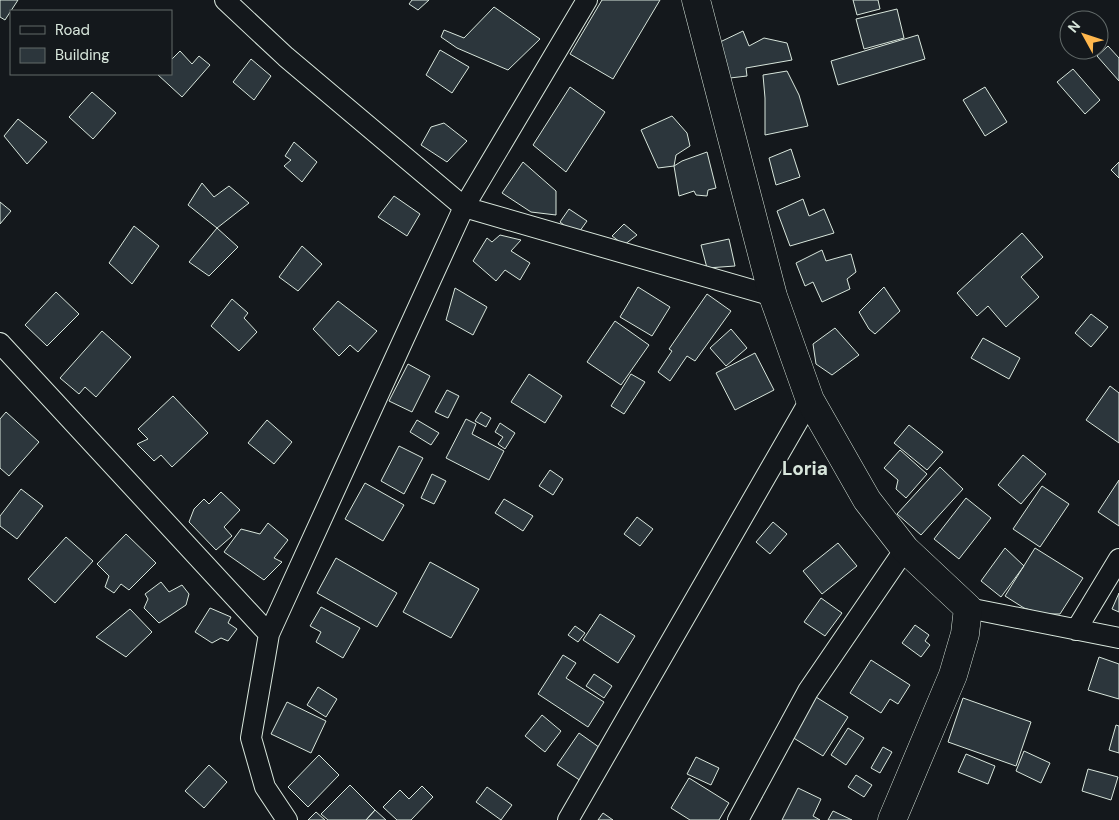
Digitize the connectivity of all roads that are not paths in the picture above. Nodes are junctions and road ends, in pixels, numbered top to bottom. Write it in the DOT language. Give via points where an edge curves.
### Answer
graph roads {
  1 [pos="226,0"];
  2 [pos="587,0"];
  3 [pos="696,0"];
  4 [pos="464,207"];
  5 [pos="772,296"];
  6 [pos="0,343"];
  7 [pos="810,400"];
  8 [pos="905,549"];
  9 [pos="1119,558"];
  10 [pos="968,608"];
  11 [pos="1076,630"];
  12 [pos="269,634"];
  13 [pos="1119,638"];
  14 [pos="287,820"];
  15 [pos="568,820"];
  16 [pos="738,820"];
  17 [pos="892,820"];
  1 -- 4 [label="street" via="286,57"];
  2 -- 4 [label="street"];
  3 -- 5 [label="street"];
  4 -- 5 [label="street"];
  4 -- 12 [label="street"];
  5 -- 7 [label="street"];
  6 -- 12 [label="street"];
  7 -- 8 [label="street" via="867,500"];
  7 -- 15 [label="street"];
  8 -- 10 [label="street"];
  8 -- 16 [label="street" via="808,691"];
  9 -- 11 [label="street"];
  10 -- 11 [label="street"];
  10 -- 17 [label="street" via="965,634 953,675"];
  11 -- 13 [label="street"];
  12 -- 14 [label="street" via="251,738 265,788"];
}
